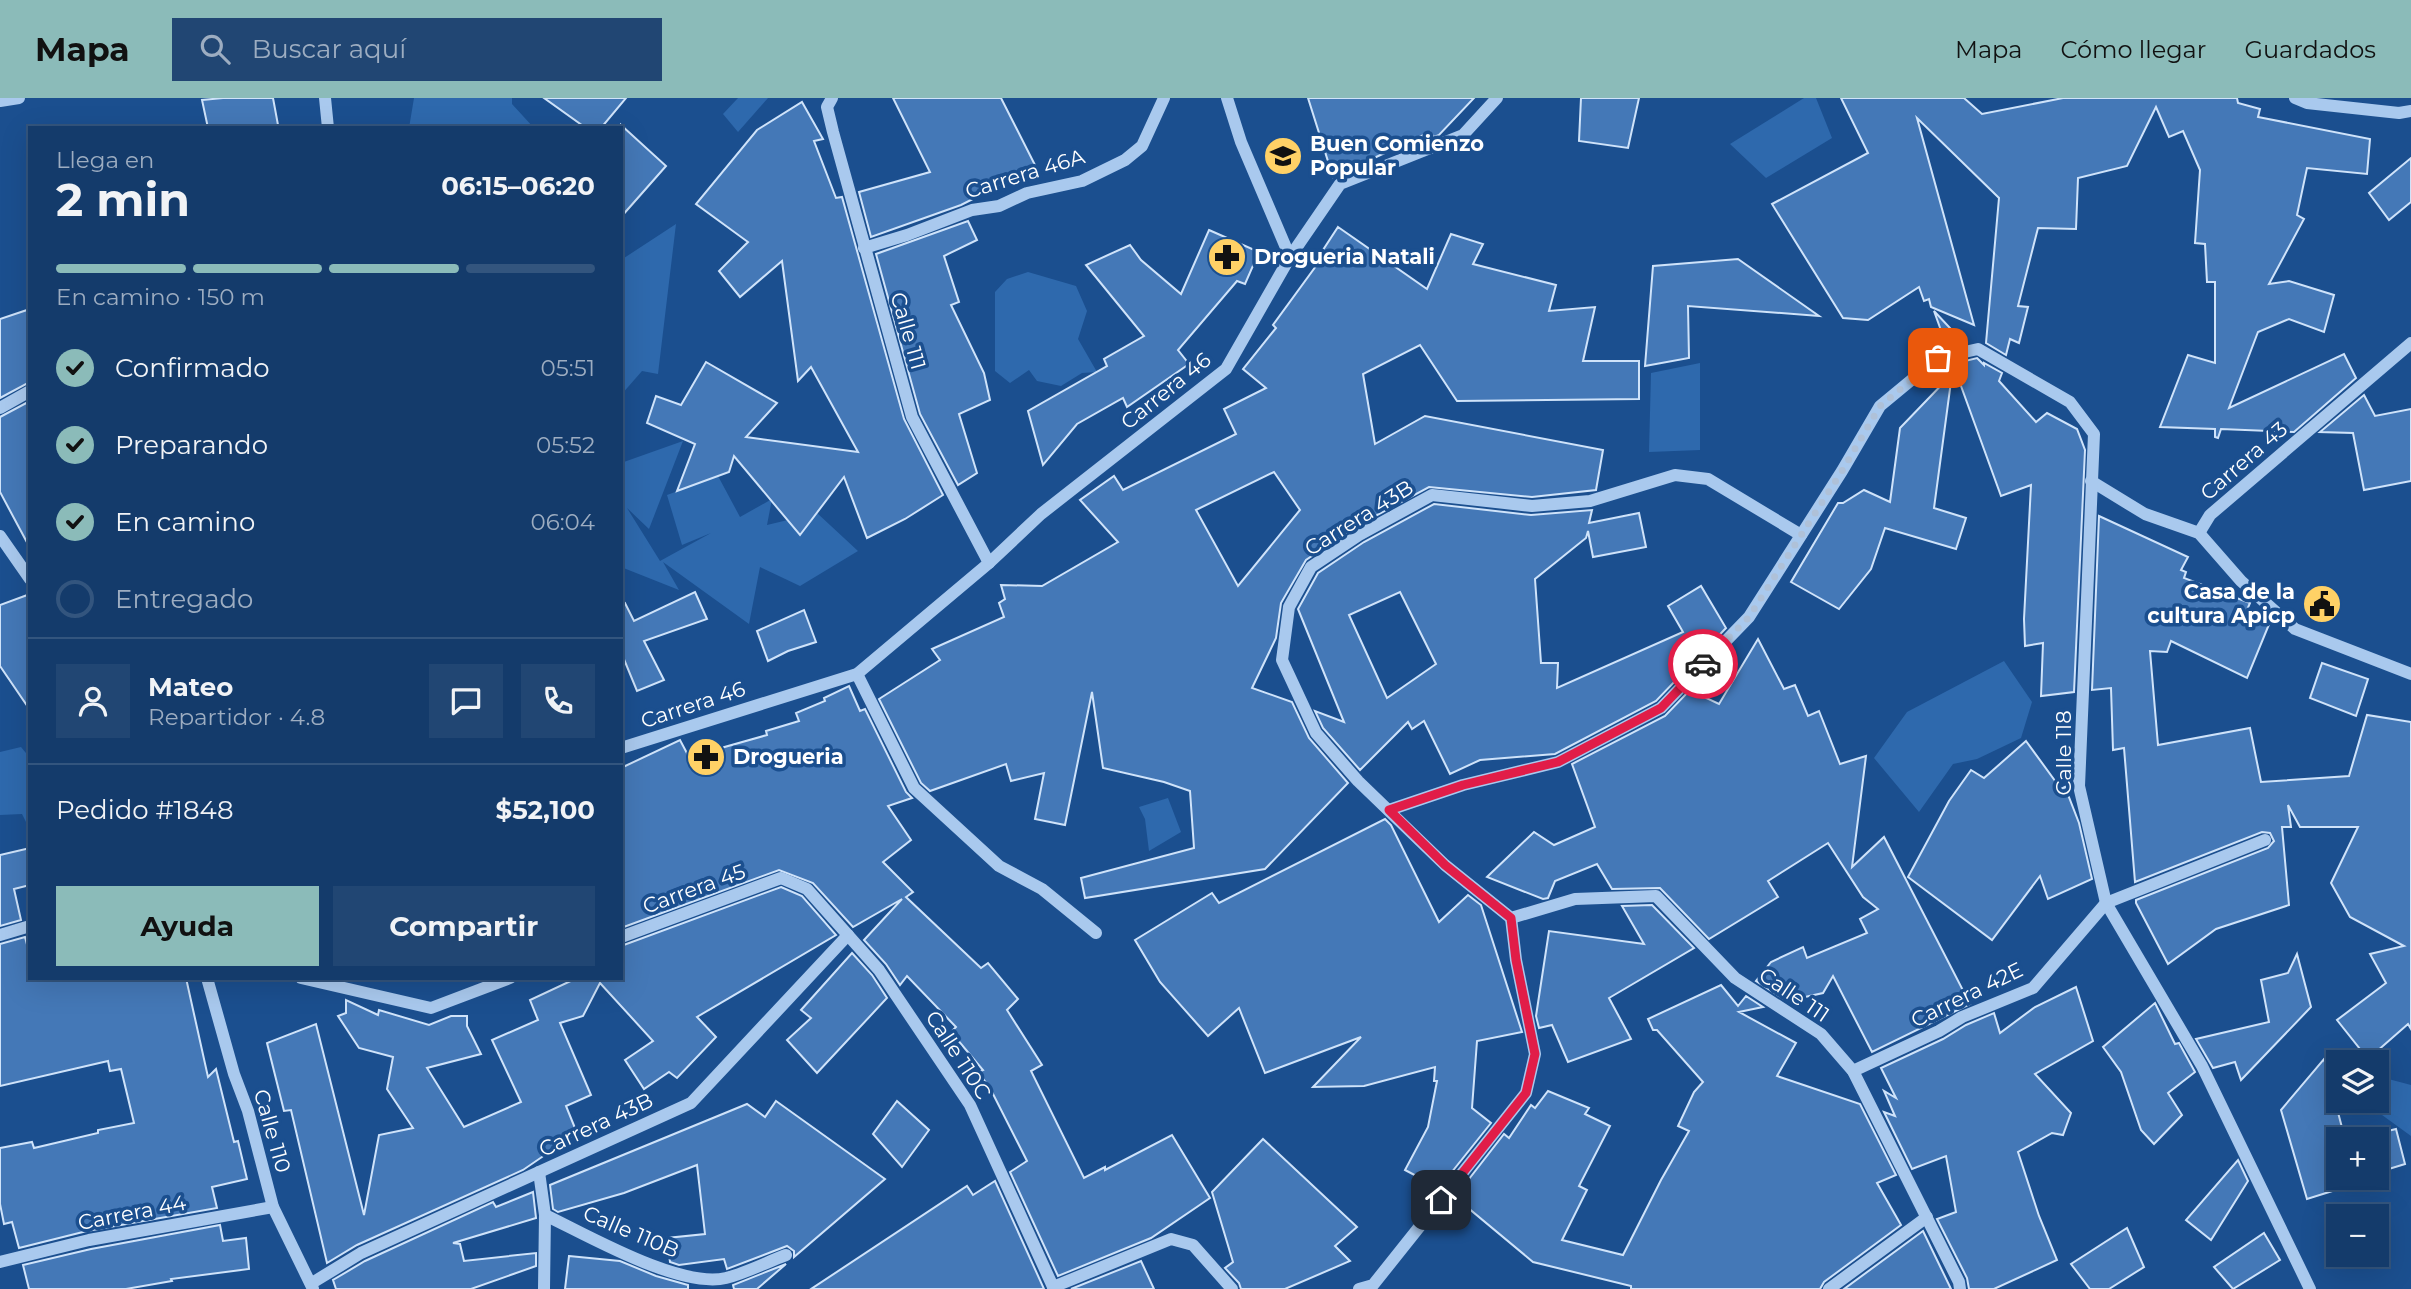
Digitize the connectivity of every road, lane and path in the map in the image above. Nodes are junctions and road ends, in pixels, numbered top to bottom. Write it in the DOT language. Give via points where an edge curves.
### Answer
graph roads {
  1 [pos="19,98"];
  2 [pos="325,98"];
  3 [pos="832,98"];
  4 [pos="1164,98"];
  5 [pos="1227,98"];
  6 [pos="1497,98"];
  7 [pos="2295,98"];
  8 [pos="0,101"];
  9 [pos="2405,112"];
  10 [pos="328,126"];
  11 [pos="864,248"];
  12 [pos="1290,257"];
  13 [pos="2411,343"];
  14 [pos="28,392"];
  15 [pos="0,408"];
  16 [pos="2091,481"];
  17 [pos="2199,533"];
  18 [pos="1801,535"];
  19 [pos="0,536"];
  20 [pos="989,563"];
  21 [pos="28,576"];
  22 [pos="857,674"];
  23 [pos="2411,674"];
  24 [pos="623,747"];
  25 [pos="1389,810"];
  26 [pos="2265,840"];
  27 [pos="781,878"];
  28 [pos="2106,903"];
  29 [pos="1511,918"];
  30 [pos="28,927"];
  31 [pos="1096,933"];
  32 [pos="0,935"];
  33 [pos="848,935"];
  34 [pos="623,936"];
  35 [pos="208,980"];
  36 [pos="310,980"];
  37 [pos="505,980"];
  38 [pos="1853,1071"];
  39 [pos="539,1172"];
  40 [pos="273,1207"];
  41 [pos="545,1215"];
  42 [pos="1927,1217"];
  43 [pos="786,1255"];
  44 [pos="0,1262"];
  45 [pos="693,1283"];
  46 [pos="313,1286"];
  47 [pos="1054,1288"];
  48 [pos="544,1289"];
  49 [pos="1232,1289"];
  50 [pos="1359,1289"];
  51 [pos="1829,1289"];
  52 [pos="1960,1289"];
  53 [pos="2310,1289"];
  1 -- 8 [label="street"];
  2 -- 10 [label="street"];
  3 -- 11 [label="street, Calle 111" via="827,107"];
  4 -- 11 [label="street, Carrera 46A" via="1142,146 1125,160 1082,181 1027,193 999,206 972,209"];
  5 -- 12 [label="street"];
  6 -- 12 [label="street, Carrera 46" via="1463,135 1340,184"];
  7 -- 9 [label="street"];
  11 -- 20 [label="street, Calle 111" via="912,416"];
  12 -- 20 [label="street, Carrera 46" via="1226,369 1041,514"];
  13 -- 17 [label="street, Carrera 43" via="2210,515"];
  14 -- 15 [label="street"];
  16 -- 17 [label="street, Carrera 43" via="2145,514"];
  16 -- 18 [label="street, Calle 118" via="2094,434 2070,402 1978,349 1938,358 1880,406"];
  16 -- 28 [label="street, Calle 118" via="2079,786"];
  17 -- 23 [label="street" via="2241,581 2295,629"];
  18 -- 25 [label="street" via="1749,617 1661,708 1558,762 1463,785"];
  18 -- 25 [label="street, Carrera 43B" via="1708,479 1675,475 1590,501 1532,506 1432,495 1311,567 1290,607 1282,660 1316,733"];
  19 -- 21 [label="street"];
  20 -- 22 [label="street, Carrera 46"];
  22 -- 24 [label="street, Carrera 46"];
  22 -- 31 [label="street" via="914,788 999,866 1042,889"];
  25 -- 29 [label="street, Carrera 43B" via="1445,865"];
  26 -- 28 [label="street, Carrera 42E"];
  27 -- 33 [label="street, Calle 110C" via="807,889"];
  27 -- 34 [label="street, Carrera 45"];
  28 -- 38 [label="street, Carrera 42E" via="2033,988"];
  28 -- 53 [label="street, Calle 118" via="2202,1066"];
  29 -- 38 [label="street, Calle 111" via="1576,899 1656,896 1735,978 1821,1034"];
  29 -- 50 [label="street" via="1535,1054 1526,1093 1373,1285"];
  30 -- 32 [label="street"];
  33 -- 39 [label="street, Carrera 43B" via="691,1103"];
  33 -- 47 [label="street, Calle 110C" via="879,971 970,1105"];
  35 -- 40 [label="street, Calle 110"];
  36 -- 37 [label="street" via="430,1008"];
  38 -- 42 [label="street, Calle 111"];
  39 -- 41 [label="street"];
  39 -- 46 [label="street, Carrera 43B" via="360,1253"];
  40 -- 44 [label="street, Carrera 44" via="89,1240"];
  40 -- 46 [label="street, Calle 110"];
  41 -- 45 [label="street, Calle 110B"];
  41 -- 48 [label="street"];
  42 -- 51 [label="street"];
  42 -- 52 [label="street, Calle 111"];
  43 -- 45 [label="street, Calle 110B" via="724,1279"];
  47 -- 49 [label="street" via="1171,1239 1193,1245"];
}
